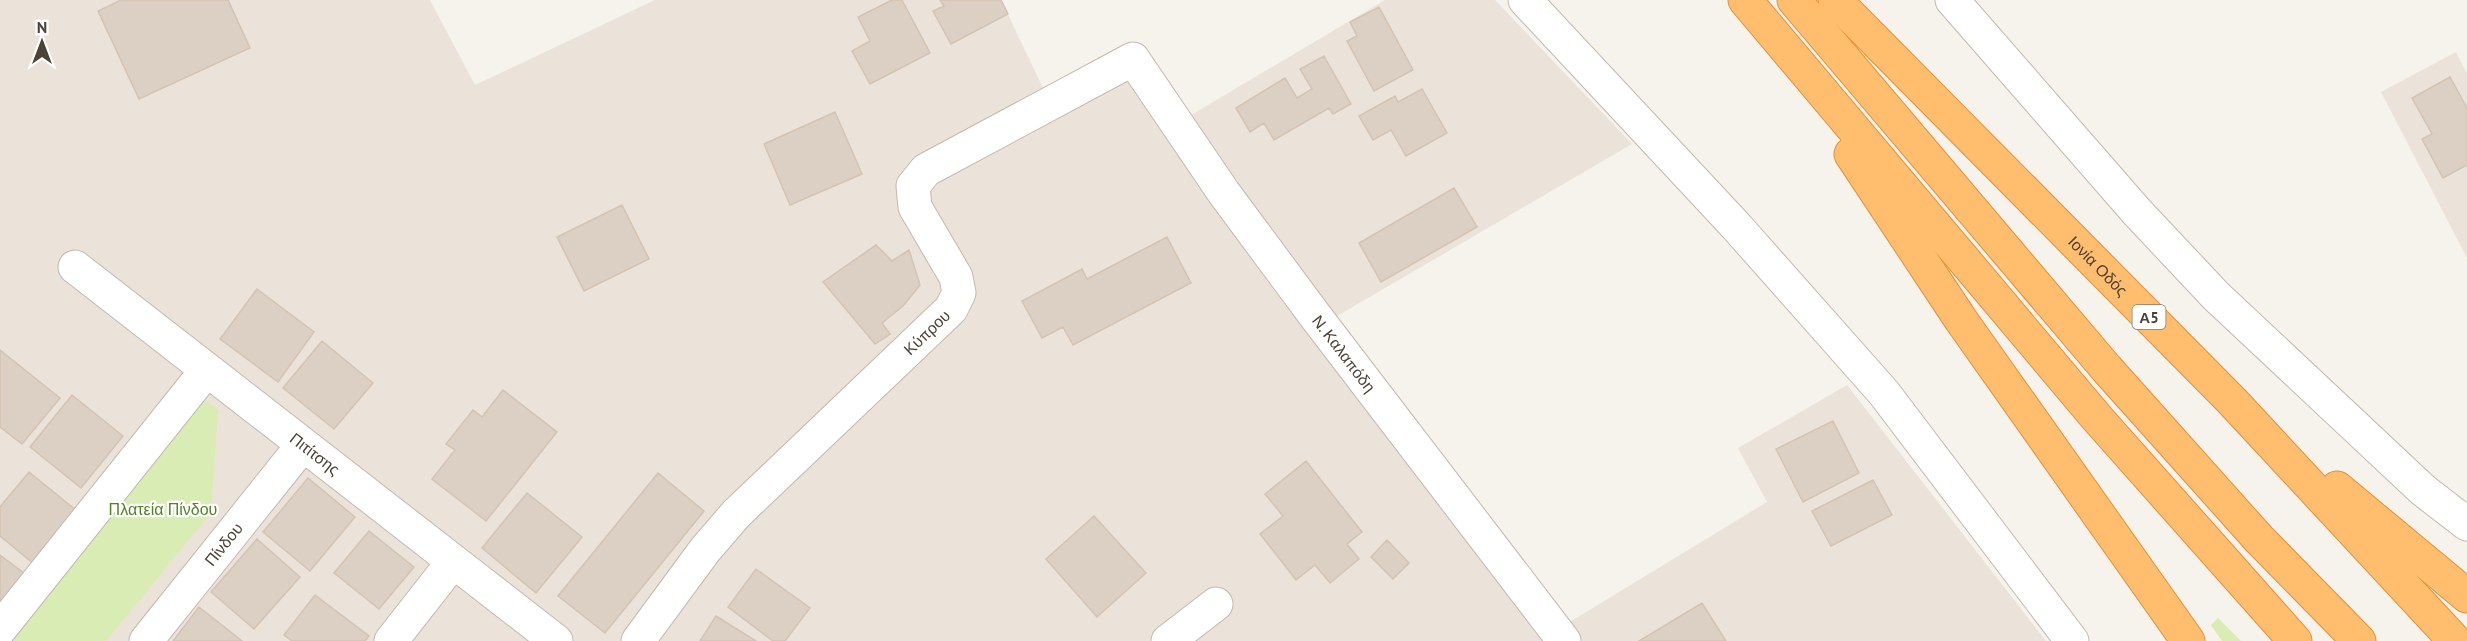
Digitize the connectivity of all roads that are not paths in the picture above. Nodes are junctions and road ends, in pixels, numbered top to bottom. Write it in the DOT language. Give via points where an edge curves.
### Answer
graph roads {
  1 [pos="1525,0"];
  2 [pos="1794,0"];
  3 [pos="1835,0"];
  4 [pos="1952,0"];
  5 [pos="1753,9"];
  6 [pos="1134,59"];
  7 [pos="75,267"];
  8 [pos="206,371"];
  9 [pos="2232,401"];
  10 [pos="302,446"];
  11 [pos="2467,524"];
  12 [pos="453,562"];
  13 [pos="2467,596"];
  14 [pos="1216,604"];
  15 [pos="0,629"];
  16 [pos="146,641"];
  17 [pos="391,641"];
  18 [pos="556,641"];
  19 [pos="638,641"];
  20 [pos="1168,641"];
  21 [pos="1564,641"];
  22 [pos="2072,641"];
  23 [pos="2188,641"];
  24 [pos="2295,641"];
  25 [pos="2359,641"];
  26 [pos="2455,641"];
  1 -- 22 [label="street" via="1736,226 1884,393"];
  2 -- 25 [label="highway" via="2106,368 2259,539"];
  3 -- 9 [label="highway, Ιονία Οδός / Α5"];
  4 -- 11 [label="street" via="2137,212 2216,296 2423,489"];
  5 -- 23 [label="highway" via="1961,320"];
  5 -- 24 [label="highway" via="2097,418"];
  6 -- 19 [label="street, Κύπρου" via="926,170 913,186 915,207 956,277 959,293 951,309 736,514"];
  6 -- 21 [label="street, Ν. Καλαπόδη" via="1224,193"];
  7 -- 8 [label="street, Πιτίτσης"];
  8 -- 10 [label="street, Πιτίτσης"];
  8 -- 15 [label="street"];
  9 -- 13 [label="highway"];
  9 -- 26 [label="highway, Ιονία Οδός / Α5"];
  10 -- 12 [label="street, Πιτίτσης"];
  10 -- 16 [label="street, Πίνδου"];
  12 -- 17 [label="street"];
  12 -- 18 [label="street, Πιτίτσης"];
  14 -- 20 [label="street"];
}
